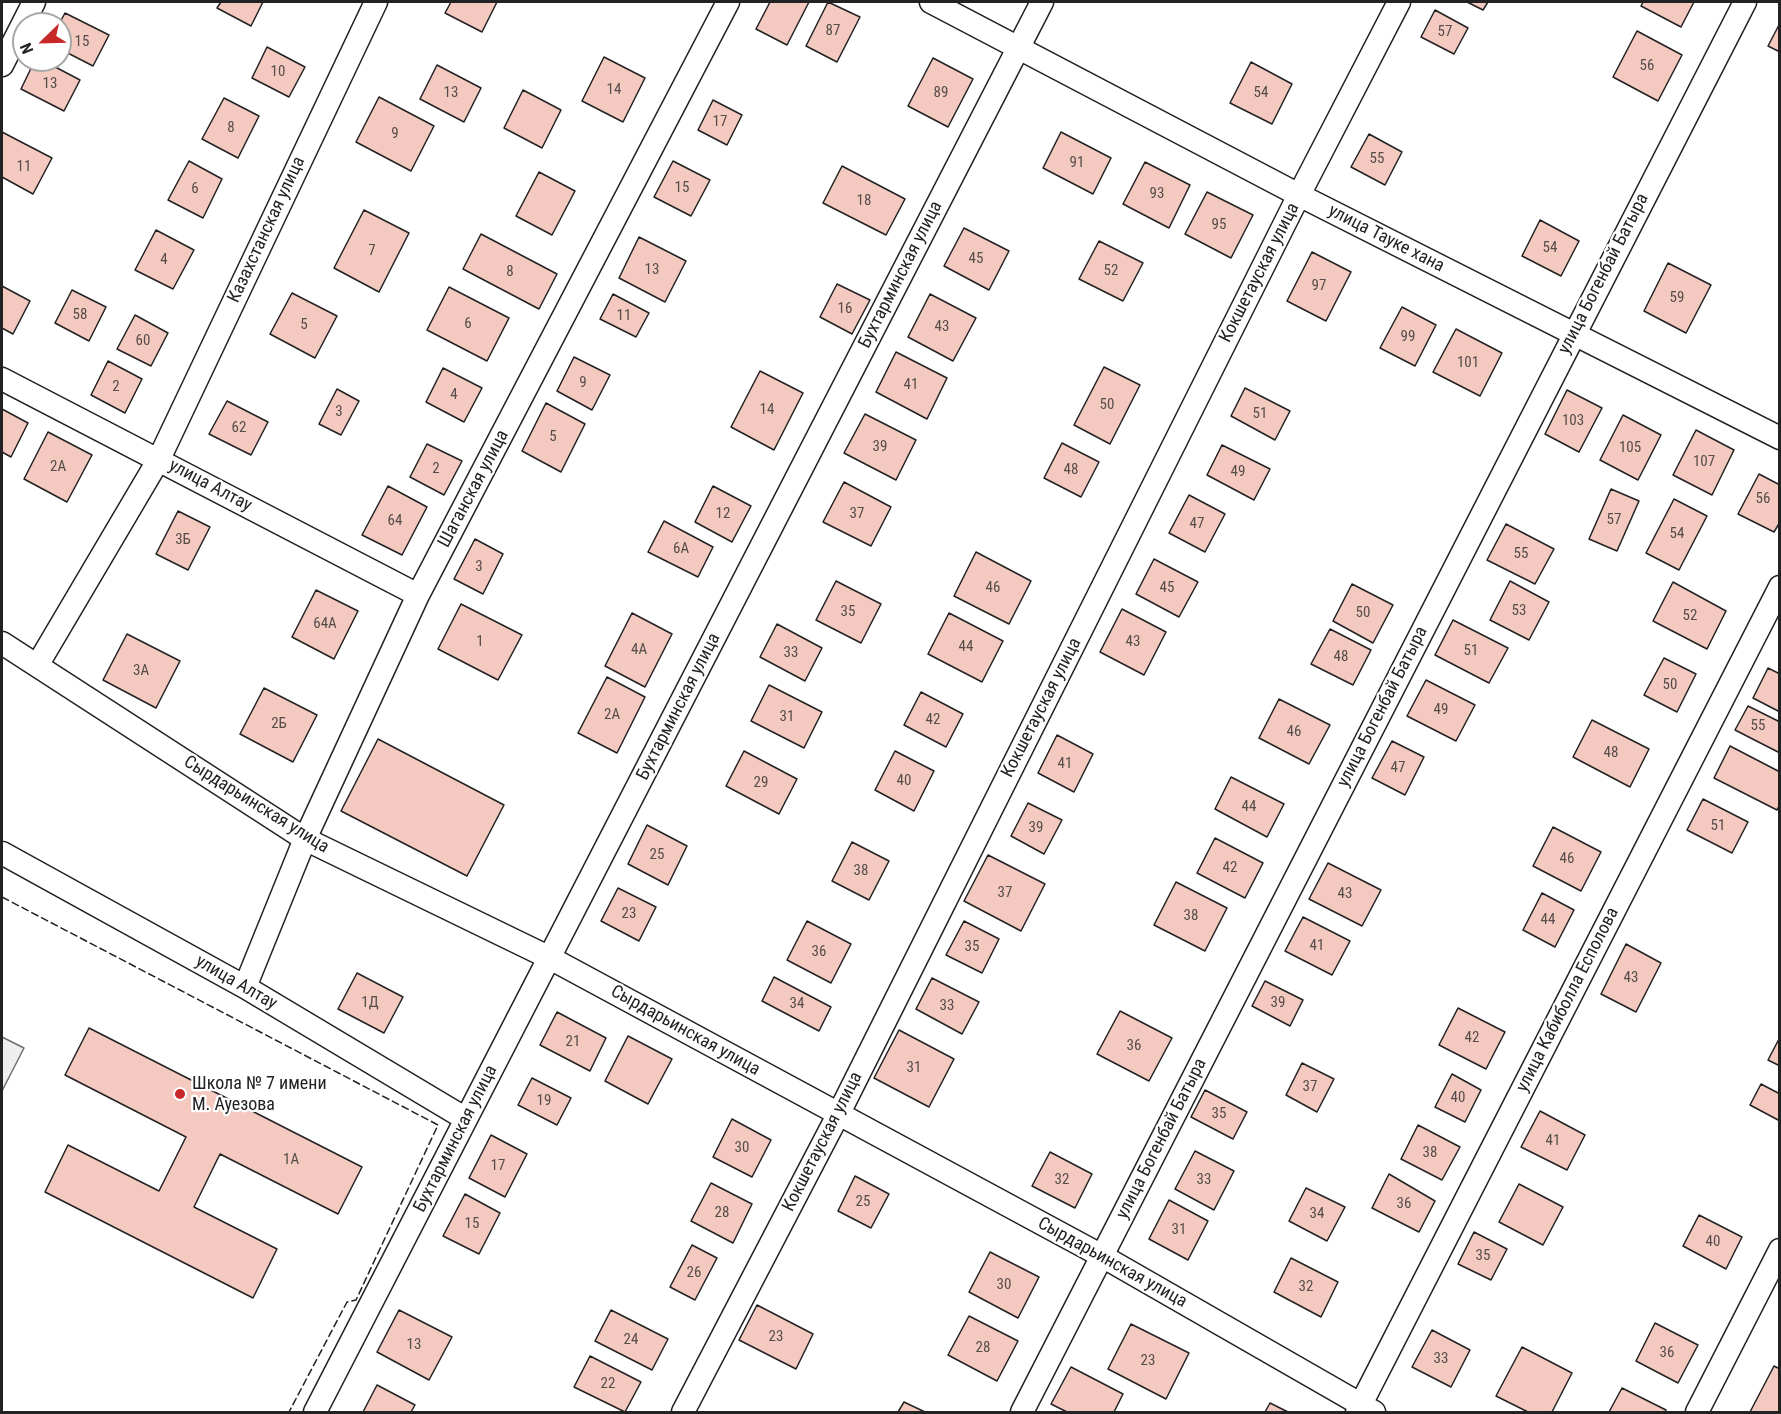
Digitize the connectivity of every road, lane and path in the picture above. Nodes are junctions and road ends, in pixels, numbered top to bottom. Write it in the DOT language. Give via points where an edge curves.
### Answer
graph roads {
  1 [pos="34,2"];
  2 [pos="376,2"];
  3 [pos="728,2"];
  4 [pos="931,2"];
  5 [pos="1042,2"];
  6 [pos="1399,2"];
  7 [pos="1745,2"];
  8 [pos="1018,48"];
  9 [pos="2,64"];
  10 [pos="1299,195"];
  11 [pos="1573,334"];
  12 [pos="2,379"];
  13 [pos="1779,438"];
  14 [pos="159,459"];
  15 [pos="1779,586"];
  16 [pos="418,595"];
  17 [pos="2,643"];
  18 [pos="38,664"];
  19 [pos="305,839"];
  20 [pos="2,853"];
  21 [pos="550,958"];
  22 [pos="244,987"];
  23 [pos="838,1115"];
  24 [pos="466,1119"];
  25 [pos="1779,1250"];
  26 [pos="1102,1256"];
  27 [pos="1364,1410"];
  28 [pos="315,1413"];
  29 [pos="682,1413"];
  30 [pos="1022,1413"];
  31 [pos="1697,1413"];
  1 -- 9 [label="street"];
  2 -- 14 [label="street, Казахстанская улица"];
  3 -- 16 [label="street, Шаганская улица"];
  4 -- 8 [label="street, улица Тауке хана"];
  5 -- 8 [label="street, Бухтарминская улица"];
  6 -- 10 [label="street, Кокшетауская улица"];
  7 -- 11 [label="street, улица Богенбай Батыра"];
  8 -- 10 [label="street, улица Тауке хана"];
  8 -- 21 [label="street, Бухтарминская улица"];
  10 -- 11 [label="street, улица Тауке хана"];
  10 -- 23 [label="street, Кокшетауская улица"];
  11 -- 13 [label="street, улица Тауке хана"];
  11 -- 26 [label="street, улица Богенбай Батыра"];
  12 -- 14 [label="street, улица Алтау"];
  14 -- 16 [label="street, улица Алтау"];
  14 -- 18 [label="street, Казахстанская улица"];
  15 -- 27 [label="street, улица Кабиболла Есполова"];
  16 -- 19 [label="street, Шаганская улица"];
  17 -- 18 [label="street, Сырдарьинская улица"];
  18 -- 19 [label="street, Сырдарьинская улица"];
  19 -- 21 [label="street, Сырдарьинская улица"];
  19 -- 22 [label="street, Шаганская улица"];
  20 -- 22 [label="street, улица Алтау"];
  21 -- 23 [label="street, Сырдарьинская улица"];
  21 -- 24 [label="street, Бухтарминская улица"];
  22 -- 24 [label="street, улица Алтау"];
  23 -- 26 [label="street, Сырдарьинская улица"];
  23 -- 29 [label="street, Кокшетауская улица"];
  24 -- 28 [label="street, Бухтарминская улица"];
  25 -- 31 [label="street"];
  26 -- 27 [label="street, Сырдарьинская улица"];
  26 -- 30 [label="street, улица Богенбай Батыра"];
}
